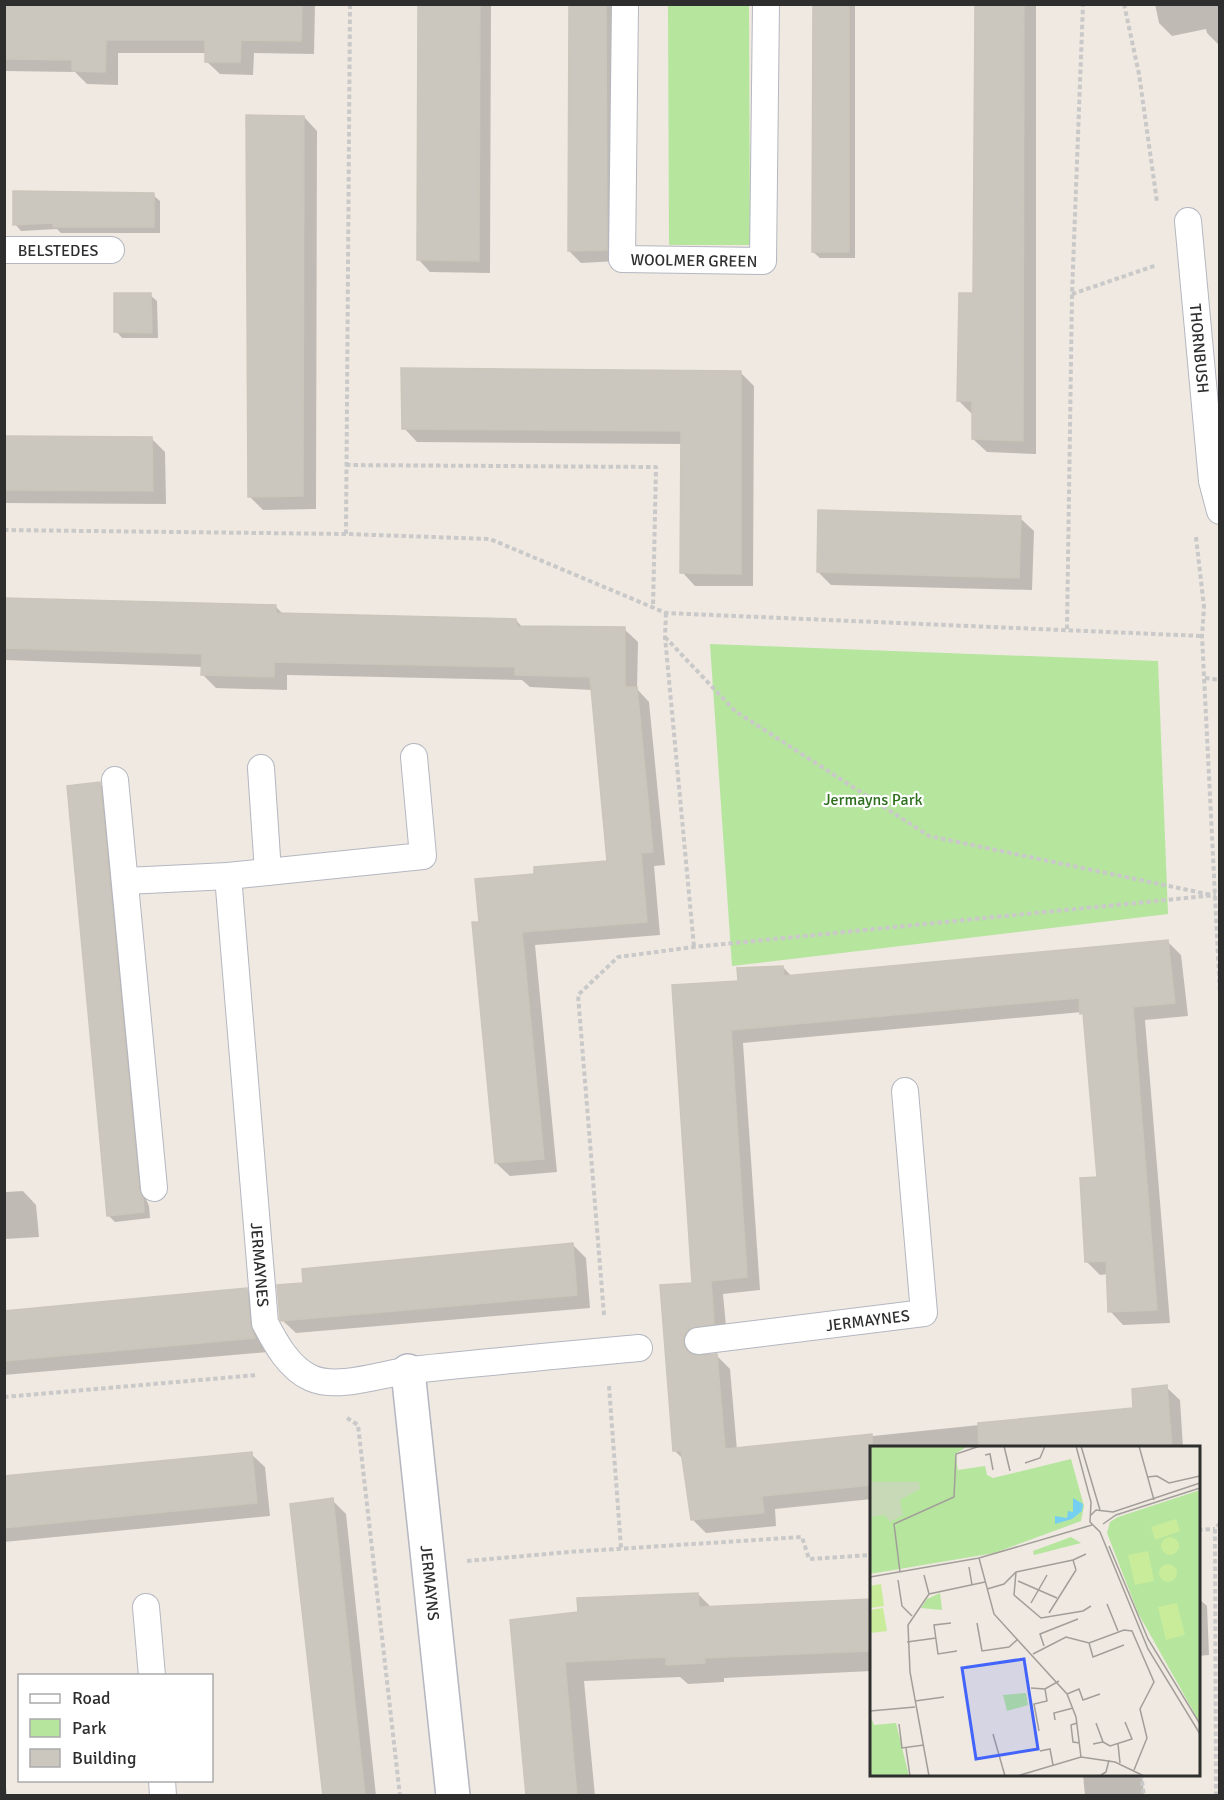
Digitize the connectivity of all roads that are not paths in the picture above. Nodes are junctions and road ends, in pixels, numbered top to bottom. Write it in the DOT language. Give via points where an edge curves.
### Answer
graph roads {
  1 [pos="625,4"];
  2 [pos="766,4"];
  3 [pos="1188,221"];
  4 [pos="4,250"];
  5 [pos="111,250"];
  6 [pos="1220,511"];
  7 [pos="414,757"];
  8 [pos="261,768"];
  9 [pos="115,780"];
  10 [pos="268,872"];
  11 [pos="228,876"];
  12 [pos="126,881"];
  13 [pos="905,1091"];
  14 [pos="154,1188"];
  15 [pos="698,1341"];
  16 [pos="639,1348"];
  17 [pos="408,1371"];
  18 [pos="146,1607"];
  19 [pos="152,1674"];
  20 [pos="453,1796"];
  1 -- 2 [label="lane, WOOLMER GREEN" via="622,259 764,261"];
  3 -- 6 [label="lane, THORNBUSH" via="1212,481"];
  4 -- 5 [label="lane, BELSTEDES"];
  7 -- 10 [label="lane" via="423,856"];
  8 -- 10 [label="lane"];
  9 -- 12 [label="lane"];
  10 -- 11 [label="lane"];
  11 -- 12 [label="lane"];
  11 -- 17 [label="lane, JERMAYNES" via="265,1323 293,1366 311,1378 331,1383"];
  12 -- 14 [label="lane"];
  13 -- 15 [label="lane, JERMAYNES" via="924,1313"];
  16 -- 17 [label="lane, JERMAYNES"];
  17 -- 20 [label="street, JERMAYNS"];
  18 -- 19 [label="lane"];
}
